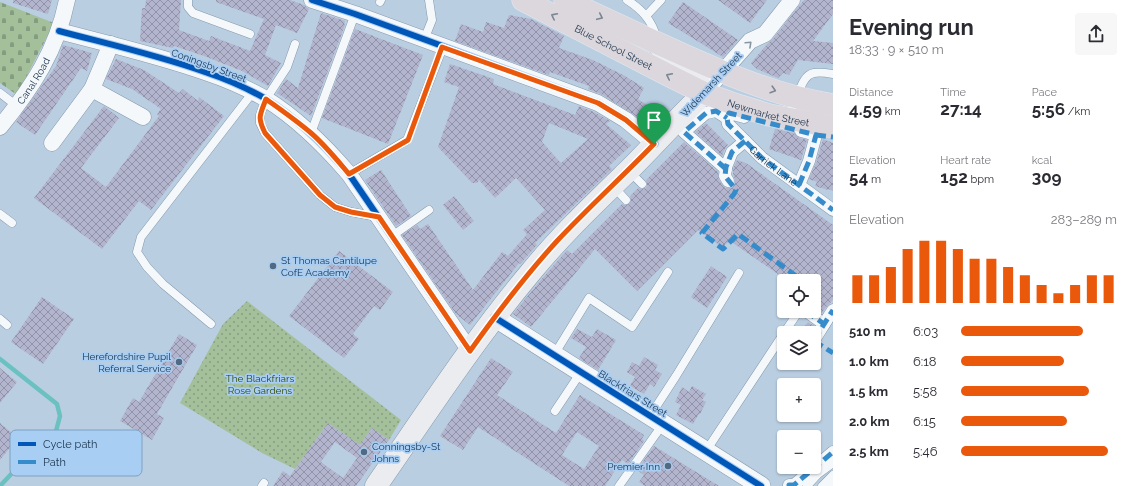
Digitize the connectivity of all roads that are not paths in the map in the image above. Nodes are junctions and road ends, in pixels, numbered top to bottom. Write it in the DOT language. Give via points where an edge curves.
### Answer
graph roads {
  1 [pos="67,0"];
  2 [pos="188,0"];
  3 [pos="312,0"];
  4 [pos="429,0"];
  5 [pos="523,0"];
  6 [pos="565,0"];
  7 [pos="627,0"];
  8 [pos="660,0"];
  9 [pos="792,0"];
  10 [pos="354,14"];
  11 [pos="646,16"];
  12 [pos="59,31"];
  13 [pos="250,34"];
  14 [pos="424,40"];
  15 [pos="111,44"];
  16 [pos="296,44"];
  17 [pos="658,44"];
  18 [pos="442,47"];
  19 [pos="723,73"];
  20 [pos="833,74"];
  21 [pos="92,89"];
  22 [pos="0,93"];
  23 [pos="704,93"];
  24 [pos="259,96"];
  25 [pos="797,98"];
  26 [pos="833,105"];
  27 [pos="17,106"];
  28 [pos="728,116"];
  29 [pos="143,117"];
  30 [pos="782,118"];
  31 [pos="0,127"];
  32 [pos="825,131"];
  33 [pos="311,133"];
  34 [pos="833,137"];
  35 [pos="745,141"];
  36 [pos="52,143"];
  37 [pos="654,144"];
  38 [pos="349,174"];
  39 [pos="799,185"];
  40 [pos="429,210"];
  41 [pos="833,210"];
  42 [pos="0,214"];
  43 [pos="379,217"];
  44 [pos="12,223"];
  45 [pos="392,236"];
  46 [pos="668,272"];
  47 [pos="739,273"];
  48 [pos="833,310"];
  49 [pos="494,317"];
  50 [pos="816,318"];
  51 [pos="0,319"];
  52 [pos="211,324"];
  53 [pos="824,324"];
  54 [pos="7,325"];
  55 [pos="821,329"];
  56 [pos="777,347"];
  57 [pos="470,351"];
  58 [pos="554,355"];
  59 [pos="581,372"];
  60 [pos="555,411"];
  61 [pos="657,420"];
  62 [pos="706,452"];
  63 [pos="833,452"];
  64 [pos="833,464"];
  65 [pos="833,475"];
  66 [pos="376,486"];
  67 [pos="619,486"];
  68 [pos="761,486"];
  69 [pos="789,486"];
  70 [pos="807,486"];
  71 [pos="822,486"];
  1 -- 12 [label="street, Canal Road"];
  2 -- 13 [label="lane" via="188,7 193,13"];
  3 -- 10 [label="street"];
  4 -- 14 [label="lane" via="432,20"];
  23 -- 5 [label="highway, Blue School Street, one-way"];
  6 -- 17 [label="highway, Blue School Street, one-way"];
  7 -- 11 [label="lane"];
  8 -- 11 [label="lane"];
  19 -- 9 [label="street, Widemarsh Street, one-way" via="750,41 765,34"];
  10 -- 14 [label="street"];
  10 -- 33 [label="lane"];
  11 -- 17 [label="lane" via="654,29"];
  12 -- 15 [label="street, Coningsby Street"];
  12 -- 27 [label="street, Canal Road" via="38,75"];
  14 -- 18 [label="street"];
  15 -- 21 [label="street"];
  15 -- 24 [label="street, Coningsby Street" via="180,63 227,80"];
  16 -- 24 [label="lane" via="288,67"];
  17 -- 19 [label="highway, Blue School Street"];
  17 -- 23 [label="main road" via="665,54 695,77"];
  18 -- 37 [label="street" via="598,103 626,120"];
  18 -- 38 [label="lane" via="408,140"];
  19 -- 23 [label="street, Widemarsh Street"];
  19 -- 25 [label="highway, one-way"];
  20 -- 25 [label="lane" via="816,72 808,75"];
  21 -- 29 [label="street"];
  21 -- 36 [label="street"];
  22 -- 27 [label="lane"];
  23 -- 30 [label="highway, Newmarket Street"];
  23 -- 37 [label="main road, Widemarsh Street"];
  24 -- 33 [label="street, Coningsby Street"];
  24 -- 43 [label="lane" via="260,123 265,133 320,195 335,207"];
  24 -- 52 [label="lane" via="141,237 137,252 158,278"];
  25 -- 26 [label="highway"];
  25 -- 30 [label="lane" via="789,113"];
  27 -- 31 [label="street, Canal Road"];
  28 -- 32 [label="street"];
  28 -- 35 [label="street, Garrick Lane" via="728,124"];
  28 -- 35 [label="street" via="716,111 706,113 684,132 727,175 732,152"];
  30 -- 32 [label="highway, Newmarket Street"];
  32 -- 34 [label="street"];
  32 -- 39 [label="street"];
  33 -- 38 [label="street, Coningsby Street"];
  35 -- 39 [label="street, Garrick Lane" via="762,158"];
  37 -- 49 [label="main road, Widemarsh Street" via="635,177 620,193 557,242"];
  38 -- 43 [label="street, Coningsby Street"];
  39 -- 41 [label="street, Garrick Lane"];
  40 -- 45 [label="lane"];
  42 -- 44 [label="lane"];
  43 -- 45 [label="street, Coningsby Street"];
  45 -- 57 [label="street, Coningsby Street"];
  46 -- 58 [label="lane" via="632,327 589,298"];
  47 -- 61 [label="lane" via="676,376"];
  48 -- 53 [label="street"];
  49 -- 57 [label="main road, Widemarsh Street"];
  49 -- 58 [label="street, Blackfriars Street"];
  50 -- 53 [label="street"];
  51 -- 54 [label="lane"];
  53 -- 55 [label="street"];
  56 -- 62 [label="lane"];
  57 -- 66 [label="main road, Widemarsh Street"];
  58 -- 59 [label="street, Blackfriars Street"];
  59 -- 60 [label="lane"];
  59 -- 61 [label="street, Blackfriars Street"];
  61 -- 62 [label="street, Blackfriars Street"];
  61 -- 67 [label="lane"];
  62 -- 68 [label="street, Blackfriars Street"];
  63 -- 69 [label="street" via="794,485"];
  64 -- 70 [label="lane" via="818,474"];
  65 -- 71 [label="lane"];
}
